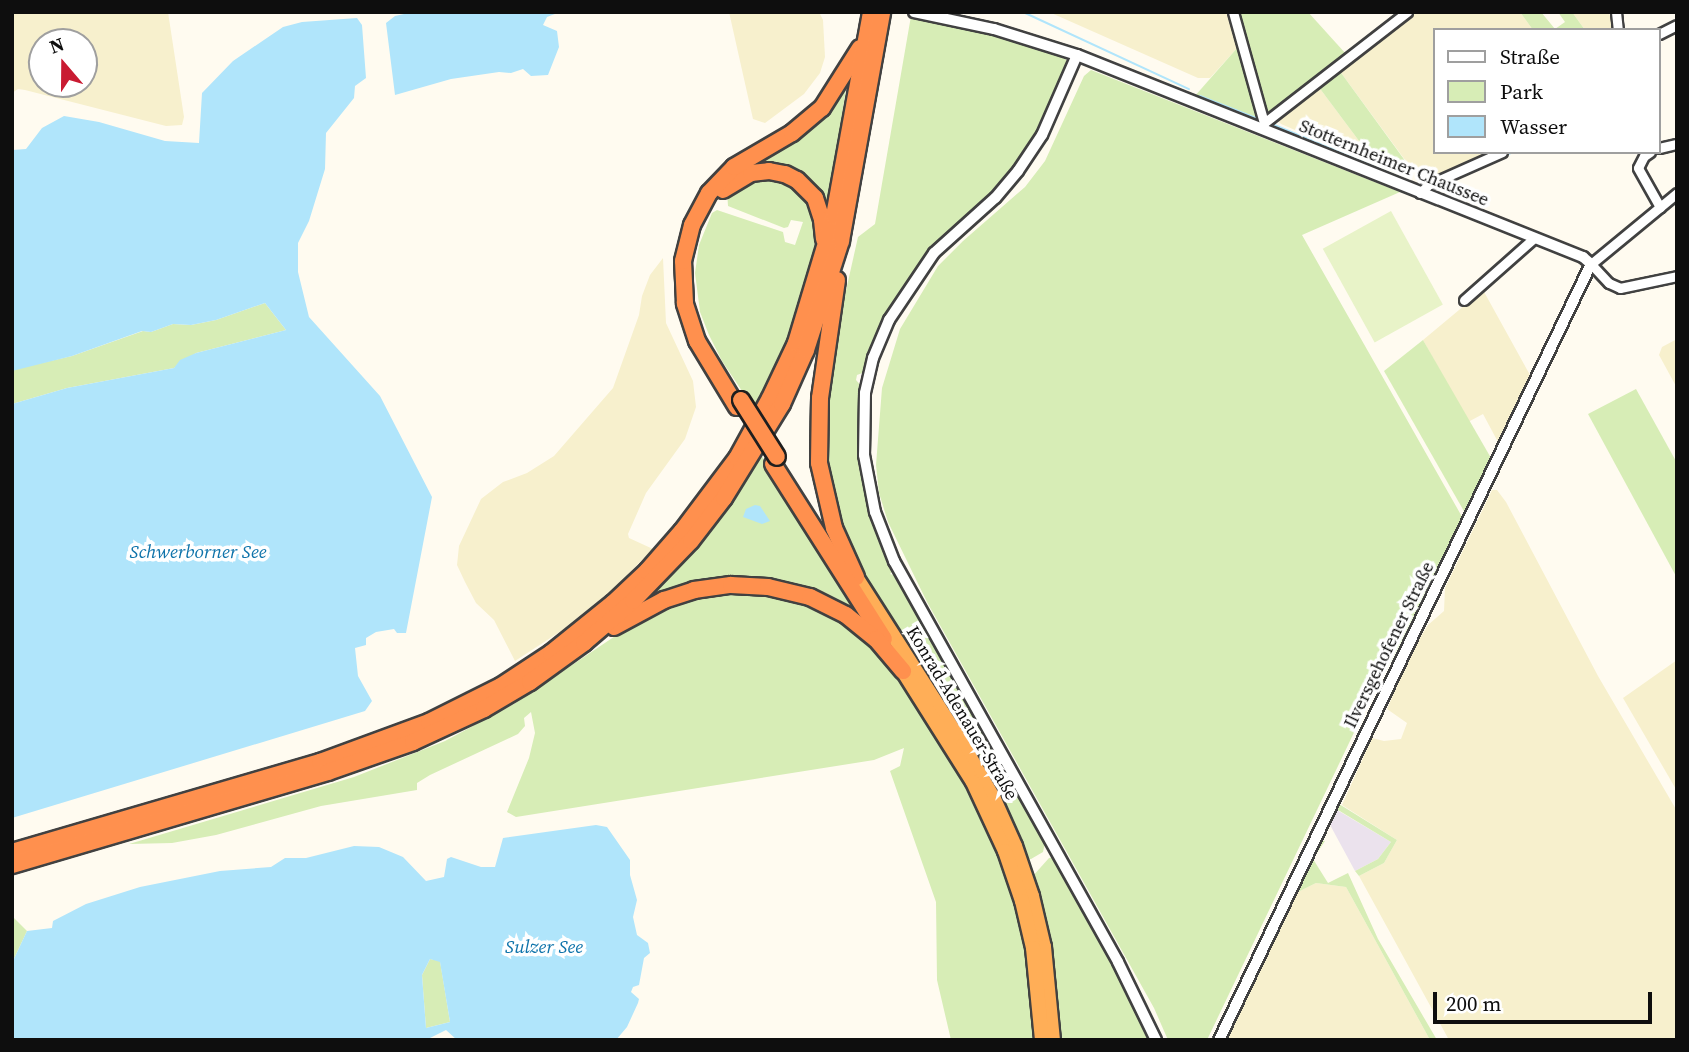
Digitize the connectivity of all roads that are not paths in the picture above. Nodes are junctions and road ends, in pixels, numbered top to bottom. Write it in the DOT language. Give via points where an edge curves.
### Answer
graph roads {
  1 [pos="871,12"];
  2 [pos="883,12"];
  3 [pos="914,12"];
  4 [pos="1233,12"];
  5 [pos="1407,12"];
  6 [pos="1677,25"];
  7 [pos="1661,33"];
  8 [pos="866,37"];
  9 [pos="1077,55"];
  10 [pos="1262,126"];
  11 [pos="1498,154"];
  12 [pos="1647,154"];
  13 [pos="1420,193"];
  14 [pos="1677,193"];
  15 [pos="1660,207"];
  16 [pos="1534,238"];
  17 [pos="841,241"];
  18 [pos="825,253"];
  19 [pos="1591,264"];
  20 [pos="1677,276"];
  21 [pos="1464,300"];
  22 [pos="739,404"];
  23 [pos="775,460"];
  24 [pos="856,577"];
  25 [pos="584,643"];
  26 [pos="903,671"];
  27 [pos="12,852"];
  28 [pos="12,865"];
  29 [pos="1042,1040"];
  30 [pos="1053,1040"];
  31 [pos="1156,1040"];
  32 [pos="1219,1040"];
  1 -- 8 [label="highway"];
  2 -- 17 [label="highway"];
  3 -- 9 [label="street, Stotternheimer Chaussee" via="994,29"];
  4 -- 10 [label="street"];
  5 -- 10 [label="street"];
  6 -- 7 [label="street"];
  8 -- 18 [label="highway"];
  8 -- 22 [label="highway" via="822,108 792,133 734,167 709,193 692,225 683,261 685,303 703,352"];
  9 -- 10 [label="street, Stotternheimer Chaussee"];
  9 -- 31 [label="street" via="1042,135 1018,171 934,253 888,320 865,393 864,455 874,512 894,561 1118,961"];
  10 -- 13 [label="street, Stotternheimer Chaussee"];
  11 -- 13 [label="street" via="1428,185"];
  12 -- 15 [label="street" via="1638,168"];
  13 -- 16 [label="street, Stotternheimer Chaussee"];
  14 -- 15 [label="street"];
  15 -- 19 [label="street"];
  16 -- 19 [label="street, Stotternheimer Chaussee"];
  16 -- 21 [label="street"];
  17 -- 24 [label="highway" via="820,398 818,463 832,520"];
  17 -- 25 [label="highway" via="806,350 782,404 746,465 674,559"];
  18 -- 22 [label="highway" via="815,198 785,174 769,171 736,179 706,213 691,263 693,302 705,338"];
  18 -- 27 [label="highway" via="796,343 771,398 715,489 647,571 551,653 478,698 390,738"];
  19 -- 20 [label="street" via="1620,288"];
  19 -- 32 [label="street, Ilversgehofener Straße"];
  22 -- 23 [label="highway, bridge"];
  23 -- 24 [label="highway"];
  23 -- 26 [label="highway"];
  24 -- 30 [label="highway, Konrad-Adenauer-Straße" via="963,745 1015,846 1044,947"];
  25 -- 26 [label="highway" via="674,597 721,586 759,586 802,594 846,615 876,639"];
  25 -- 28 [label="highway" via="496,702 395,750"];
  26 -- 29 [label="highway, Konrad-Adenauer-Straße" via="973,782 1005,851 1033,948"];
}
